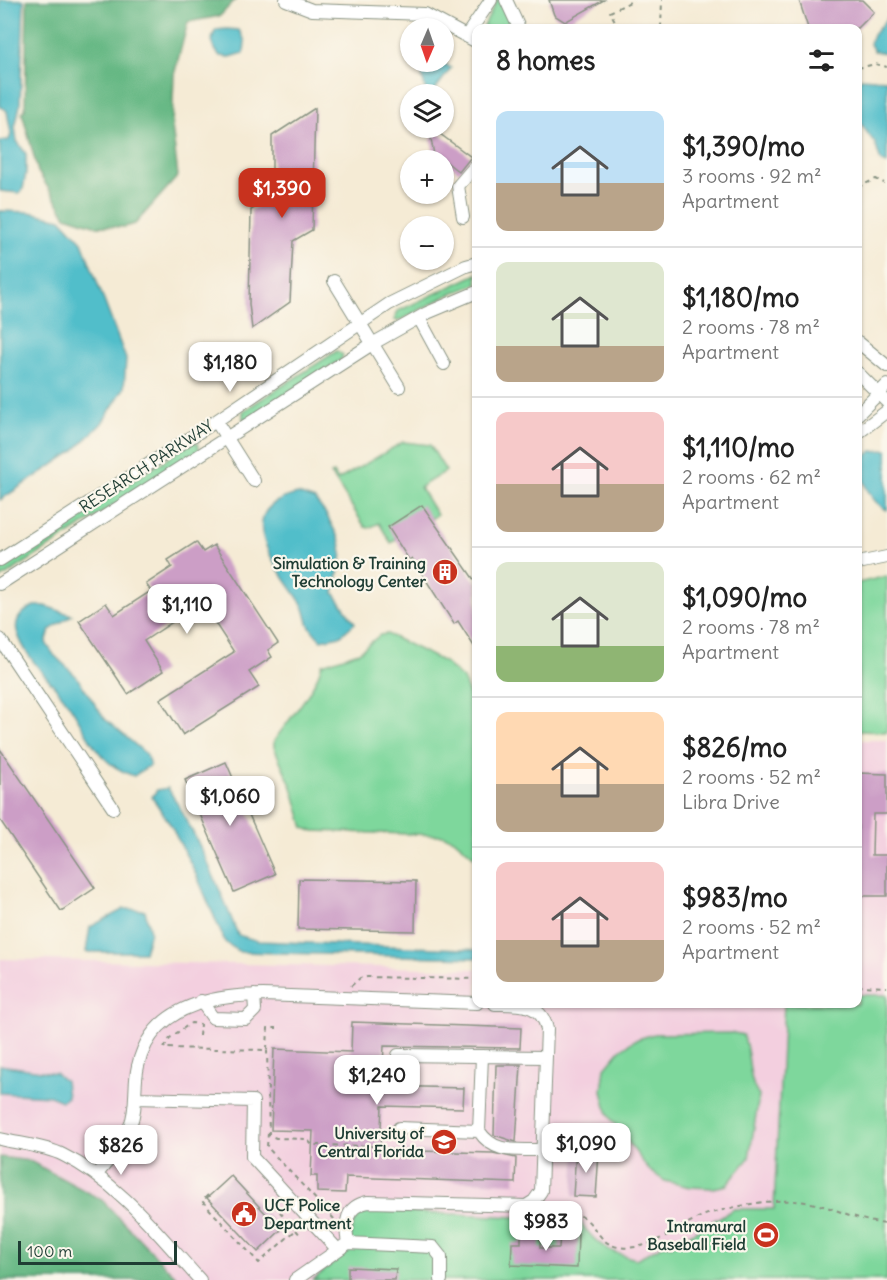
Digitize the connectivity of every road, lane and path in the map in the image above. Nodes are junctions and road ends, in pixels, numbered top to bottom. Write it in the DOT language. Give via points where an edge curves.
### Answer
graph roads {
  1 [pos="286,0"];
  2 [pos="490,0"];
  3 [pos="506,0"];
  4 [pos="634,0"];
  5 [pos="662,0"];
  6 [pos="479,24"];
  7 [pos="517,24"];
  8 [pos="617,24"];
  9 [pos="661,24"];
  10 [pos="472,38"];
  11 [pos="862,67"];
  12 [pos="887,68"];
  13 [pos="472,170"];
  14 [pos="884,183"];
  15 [pos="862,185"];
  16 [pos="463,217"];
  17 [pos="472,264"];
  18 [pos="334,281"];
  19 [pos="472,294"];
  20 [pos="419,318"];
  21 [pos="359,324"];
  22 [pos="372,344"];
  23 [pos="862,345"];
  24 [pos="444,364"];
  25 [pos="887,366"];
  26 [pos="862,376"];
  27 [pos="399,387"];
  28 [pos="884,393"];
  29 [pos="862,411"];
  30 [pos="887,411"];
  31 [pos="216,421"];
  32 [pos="862,430"];
  33 [pos="228,439"];
  34 [pos="254,481"];
  35 [pos="887,557"];
  36 [pos="0,560"];
  37 [pos="862,561"];
  38 [pos="0,584"];
  39 [pos="0,639"];
  40 [pos="112,808"];
  41 [pos="472,979"];
  42 [pos="862,986"];
  43 [pos="887,987"];
  44 [pos="254,995"];
  45 [pos="347,998"];
  46 [pos="201,1001"];
  47 [pos="472,1003"];
  48 [pos="533,1008"];
  49 [pos="277,1028"];
  50 [pos="200,1036"];
  51 [pos="267,1050"];
  52 [pos="398,1055"];
  53 [pos="482,1056"];
  54 [pos="546,1057"];
  55 [pos="136,1098"];
  56 [pos="399,1128"];
  57 [pos="478,1131"];
  58 [pos="268,1132"];
  59 [pos="0,1139"];
  60 [pos="381,1146"];
  61 [pos="544,1150"];
  62 [pos="96,1175"];
  63 [pos="297,1179"];
  64 [pos="284,1191"];
  65 [pos="208,1195"];
  66 [pos="534,1201"];
  67 [pos="337,1222"];
  68 [pos="887,1224"];
  69 [pos="296,1230"];
  70 [pos="302,1236"];
  71 [pos="343,1246"];
  72 [pos="200,1280"];
  73 [pos="295,1280"];
  74 [pos="441,1280"];
  1 -- 10 [label="street" via="312,10 425,14"];
  2 -- 6 [label="street"];
  3 -- 7 [label="street"];
  4 -- 8 [label="path" via="610,12"];
  5 -- 9 [label="path"];
  11 -- 12 [label="path" via="875,64"];
  13 -- 16 [label="street" via="458,186"];
  14 -- 15 [label="path" via="876,179"];
  17 -- 21 [label="street, RESEARCH PARKWAY" via="389,304"];
  18 -- 21 [label="street"];
  19 -- 20 [label="street, RESEARCH PARKWAY"];
  20 -- 22 [label="street, RESEARCH PARKWAY"];
  20 -- 24 [label="street"];
  21 -- 22 [label="street"];
  21 -- 31 [label="street, RESEARCH PARKWAY"];
  22 -- 27 [label="street"];
  22 -- 33 [label="street, RESEARCH PARKWAY"];
  23 -- 25 [label="street"];
  26 -- 28 [label="street"];
  28 -- 29 [label="street"];
  30 -- 32 [label="street"];
  31 -- 33 [label="street"];
  31 -- 36 [label="street, RESEARCH PARKWAY"];
  33 -- 34 [label="street"];
  33 -- 38 [label="street, RESEARCH PARKWAY"];
  35 -- 37 [label="street"];
  39 -- 40 [label="street"];
  41 -- 45 [label="path" via="367,977 354,982"];
  42 -- 43 [label="path"];
  44 -- 45 [label="street"];
  44 -- 46 [label="street"];
  44 -- 46 [label="street" via="255,1011 246,1019 213,1018"];
  45 -- 47 [label="street"];
  46 -- 55 [label="street" via="172,1017 145,1043 137,1068"];
  48 -- 54 [label="street" via="545,1019"];
  49 -- 51 [label="path" via="268,1028"];
  50 -- 51 [label="path" via="200,1024 192,1023 171,1037 164,1048"];
  51 -- 58 [label="path"];
  52 -- 53 [label="street"];
  53 -- 54 [label="street"];
  53 -- 57 [label="street"];
  54 -- 61 [label="street"];
  55 -- 62 [label="street" via="130,1126"];
  55 -- 64 [label="street" via="254,1101 252,1157"];
  56 -- 57 [label="street"];
  57 -- 61 [label="street" via="494,1148"];
  58 -- 60 [label="path" via="276,1138 307,1139 312,1145"];
  58 -- 63 [label="path" via="267,1147"];
  59 -- 62 [label="street" via="61,1154"];
  61 -- 66 [label="street" via="541,1191"];
  62 -- 72 [label="street" via="132,1205"];
  63 -- 64 [label="path"];
  63 -- 67 [label="path"];
  64 -- 69 [label="path" via="271,1202"];
  64 -- 71 [label="street"];
  65 -- 69 [label="path" via="202,1201 259,1263"];
  66 -- 68 [label="path" via="581,1216 603,1242 634,1248 709,1214 757,1202 815,1204"];
  66 -- 71 [label="street" via="526,1206 356,1204 349,1211"];
  69 -- 70 [label="path"];
  71 -- 73 [label="street"];
  71 -- 74 [label="street" via="434,1246 441,1257"];
}
